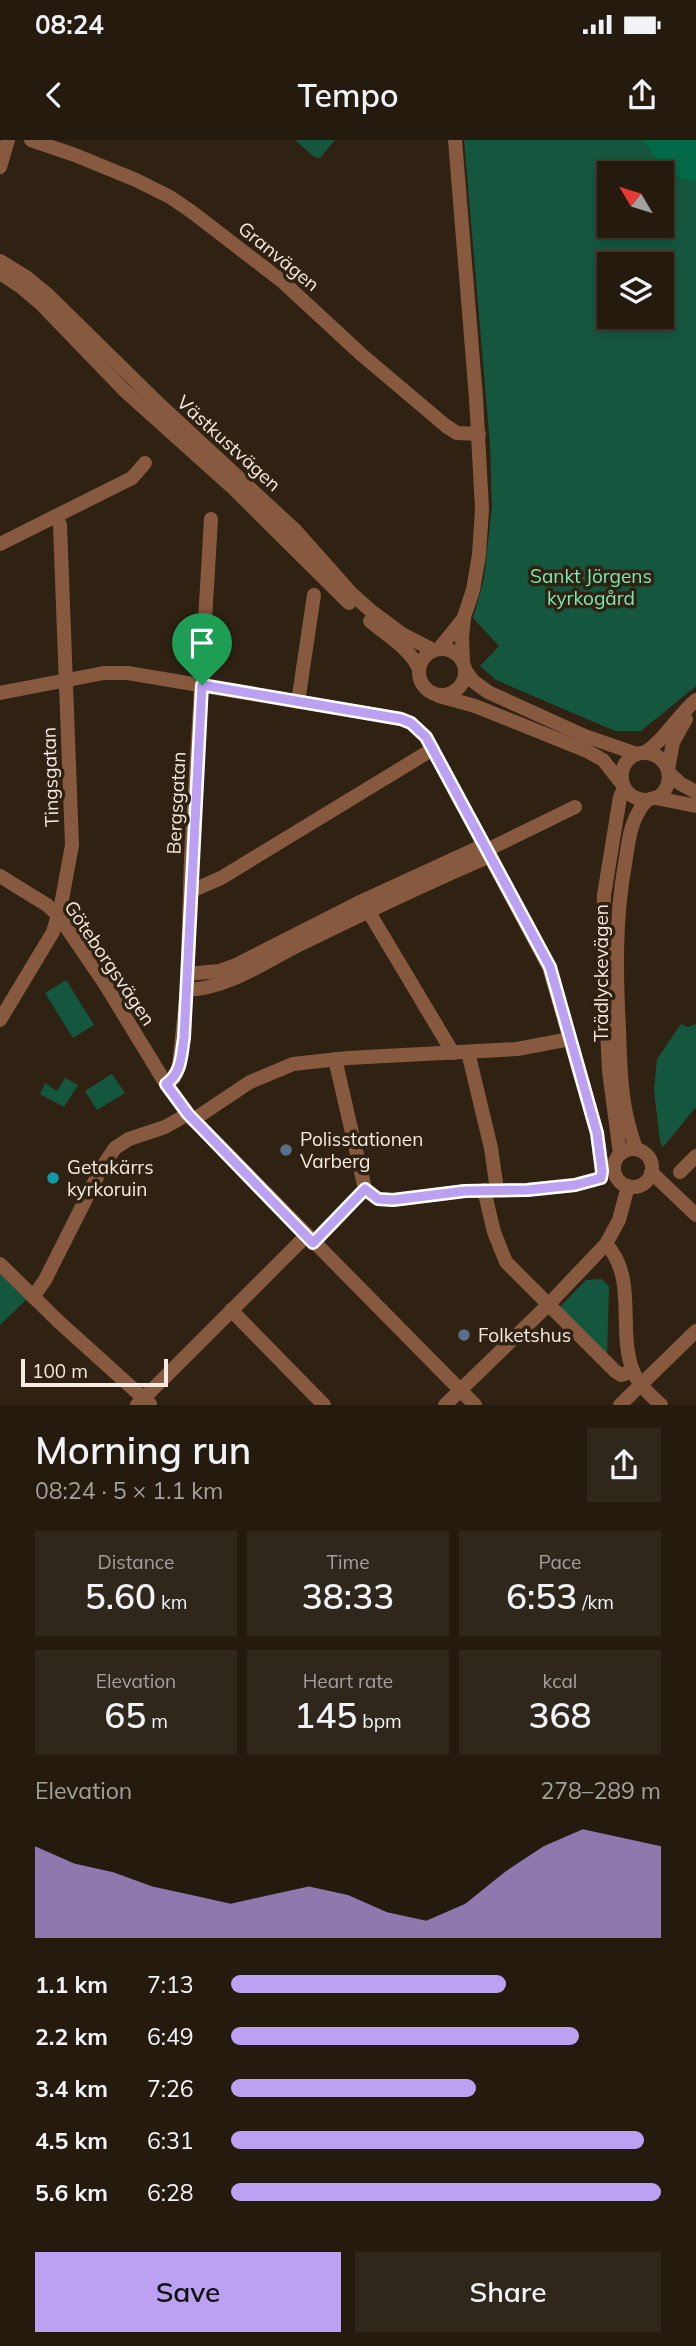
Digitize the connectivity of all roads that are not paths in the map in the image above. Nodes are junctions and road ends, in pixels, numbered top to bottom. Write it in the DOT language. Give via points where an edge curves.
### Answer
graph roads {
  1 [pos="8,140"];
  2 [pos="31,140"];
  3 [pos="455,140"];
  4 [pos="0,167"];
  5 [pos="0,261"];
  6 [pos="0,273"];
  7 [pos="479,434"];
  8 [pos="145,463"];
  9 [pos="56,516"];
  10 [pos="211,519"];
  11 [pos="0,544"];
  12 [pos="314,595"];
  13 [pos="464,617"];
  14 [pos="436,650"];
  15 [pos="465,666"];
  16 [pos="419,669"];
  17 [pos="65,680"];
  18 [pos="202,685"];
  19 [pos="0,693"];
  20 [pos="439,696"];
  21 [pos="696,700"];
  22 [pos="298,702"];
  23 [pos="696,709"];
  24 [pos="429,743"];
  25 [pos="640,754"];
  26 [pos="668,772"];
  27 [pos="623,786"];
  28 [pos="696,792"];
  29 [pos="652,799"];
  30 [pos="696,806"];
  31 [pos="575,807"];
  32 [pos="487,850"];
  33 [pos="0,876"];
  34 [pos="191,891"];
  35 [pos="365,906"];
  36 [pos="58,915"];
  37 [pos="188,974"];
  38 [pos="187,990"];
  39 [pos="0,1020"];
  40 [pos="570,1039"];
  41 [pos="468,1052"];
  42 [pos="453,1053"];
  43 [pos="335,1059"];
  44 [pos="166,1084"];
  45 [pos="191,1117"];
  46 [pos="636,1149"];
  47 [pos="620,1154"];
  48 [pos="696,1156"];
  49 [pos="651,1172"];
  50 [pos="680,1172"];
  51 [pos="628,1186"];
  52 [pos="365,1189"];
  53 [pos="490,1190"];
  54 [pos="696,1215"];
  55 [pos="310,1239"];
  56 [pos="606,1244"];
  57 [pos="0,1264"];
  58 [pos="33,1297"];
  59 [pos="548,1305"];
  60 [pos="231,1310"];
  61 [pos="696,1331"];
  62 [pos="637,1378"];
  63 [pos="460,1390"];
  64 [pos="144,1402"];
  65 [pos="324,1405"];
  66 [pos="444,1405"];
  67 [pos="475,1405"];
  68 [pos="620,1405"];
  69 [pos="661,1405"];
  1 -- 4 [label="street"];
  2 -- 7 [label="street, Granvägen" via="170,197 283,282 446,426 457,433"];
  3 -- 7 [label="street"];
  5 -- 14 [label="street, Västkustvägen" via="47,294 295,530 370,610 402,634"];
  6 -- 16 [label="street, Västkustvägen" via="41,304 124,390 367,619 408,652"];
  7 -- 13 [label="street" via="479,555"];
  8 -- 9 [label="street" via="132,478"];
  9 -- 11 [label="street"];
  9 -- 17 [label="street, Tingsgatan" via="60,525"];
  10 -- 18 [label="street, Bergsgatan"];
  12 -- 22 [label="street"];
  13 -- 14 [label="street"];
  13 -- 15 [label="street"];
  14 -- 15 [label="street" via="455,652"];
  14 -- 16 [label="street" via="426,655"];
  15 -- 20 [label="street" via="458,690"];
  15 -- 25 [label="street" via="473,681 488,692 595,740"];
  16 -- 20 [label="street" via="421,684"];
  17 -- 18 [label="street" via="117,672"];
  17 -- 19 [label="street"];
  17 -- 36 [label="street, Tingsgatan" via="72,845"];
  18 -- 22 [label="street"];
  18 -- 34 [label="street, Bergsgatan"];
  20 -- 27 [label="street" via="596,755"];
  21 -- 25 [label="street" via="657,743"];
  22 -- 24 [label="street" via="401,719"];
  23 -- 26 [label="street" via="677,733"];
  24 -- 32 [label="street"];
  24 -- 34 [label="street" via="221,878"];
  25 -- 26 [label="street" via="658,757"];
  25 -- 27 [label="street" via="625,764"];
  26 -- 28 [label="street"];
  26 -- 29 [label="street" via="666,788"];
  27 -- 29 [label="street" via="634,798"];
  27 -- 47 [label="street, Trädlyckevägen" via="606,874 603,942 609,1071"];
  29 -- 30 [label="street"];
  29 -- 46 [label="street, Trädlyckevägen" via="635,820 628,845 616,941 625,1109"];
  31 -- 32 [label="street"];
  32 -- 35 [label="street"];
  32 -- 40 [label="street" via="550,967"];
  33 -- 36 [label="street, Göteborgsvägen"];
  34 -- 37 [label="street, Bergsgatan"];
  35 -- 37 [label="street" via="236,965"];
  35 -- 38 [label="street" via="244,974"];
  35 -- 42 [label="street"];
  36 -- 39 [label="street, Tingsgatan"];
  36 -- 44 [label="street, Göteborgsvägen"];
  37 -- 38 [label="street, Bergsgatan"];
  38 -- 44 [label="street, Bergsgatan" via="179,1067"];
  40 -- 41 [label="street"];
  40 -- 53 [label="street" via="597,1133 601,1178 575,1185"];
  41 -- 42 [label="street"];
  41 -- 53 [label="street" via="491,1148"];
  42 -- 43 [label="street"];
  43 -- 45 [label="street" via="293,1064 267,1073"];
  43 -- 52 [label="street"];
  44 -- 45 [label="street, Göteborgsvägen"];
  45 -- 55 [label="street, Göteborgsvägen"];
  45 -- 58 [label="street" via="115,1148"];
  46 -- 47 [label="street"];
  46 -- 49 [label="street, Trädlyckevägen" via="648,1157"];
  47 -- 51 [label="street, Trädlyckevägen" via="615,1175"];
  48 -- 50 [label="street"];
  49 -- 51 [label="street" via="643,1184"];
  49 -- 54 [label="street, Trädlyckevägen"];
  51 -- 56 [label="street" via="619,1220"];
  52 -- 53 [label="street" via="384,1200"];
  52 -- 55 [label="street"];
  53 -- 59 [label="street" via="486,1207 506,1262"];
  55 -- 60 [label="street"];
  55 -- 63 [label="street, Göteborgsvägen"];
  56 -- 59 [label="street"];
  56 -- 62 [label="street" via="622,1276 628,1350"];
  57 -- 58 [label="street"];
  58 -- 64 [label="street"];
  59 -- 62 [label="street" via="615,1371"];
  59 -- 63 [label="street"];
  60 -- 64 [label="street"];
  60 -- 65 [label="street"];
  61 -- 62 [label="street"];
  62 -- 68 [label="street"];
  62 -- 69 [label="street"];
  63 -- 66 [label="street"];
  63 -- 67 [label="street, Göteborgsvägen"];
}
